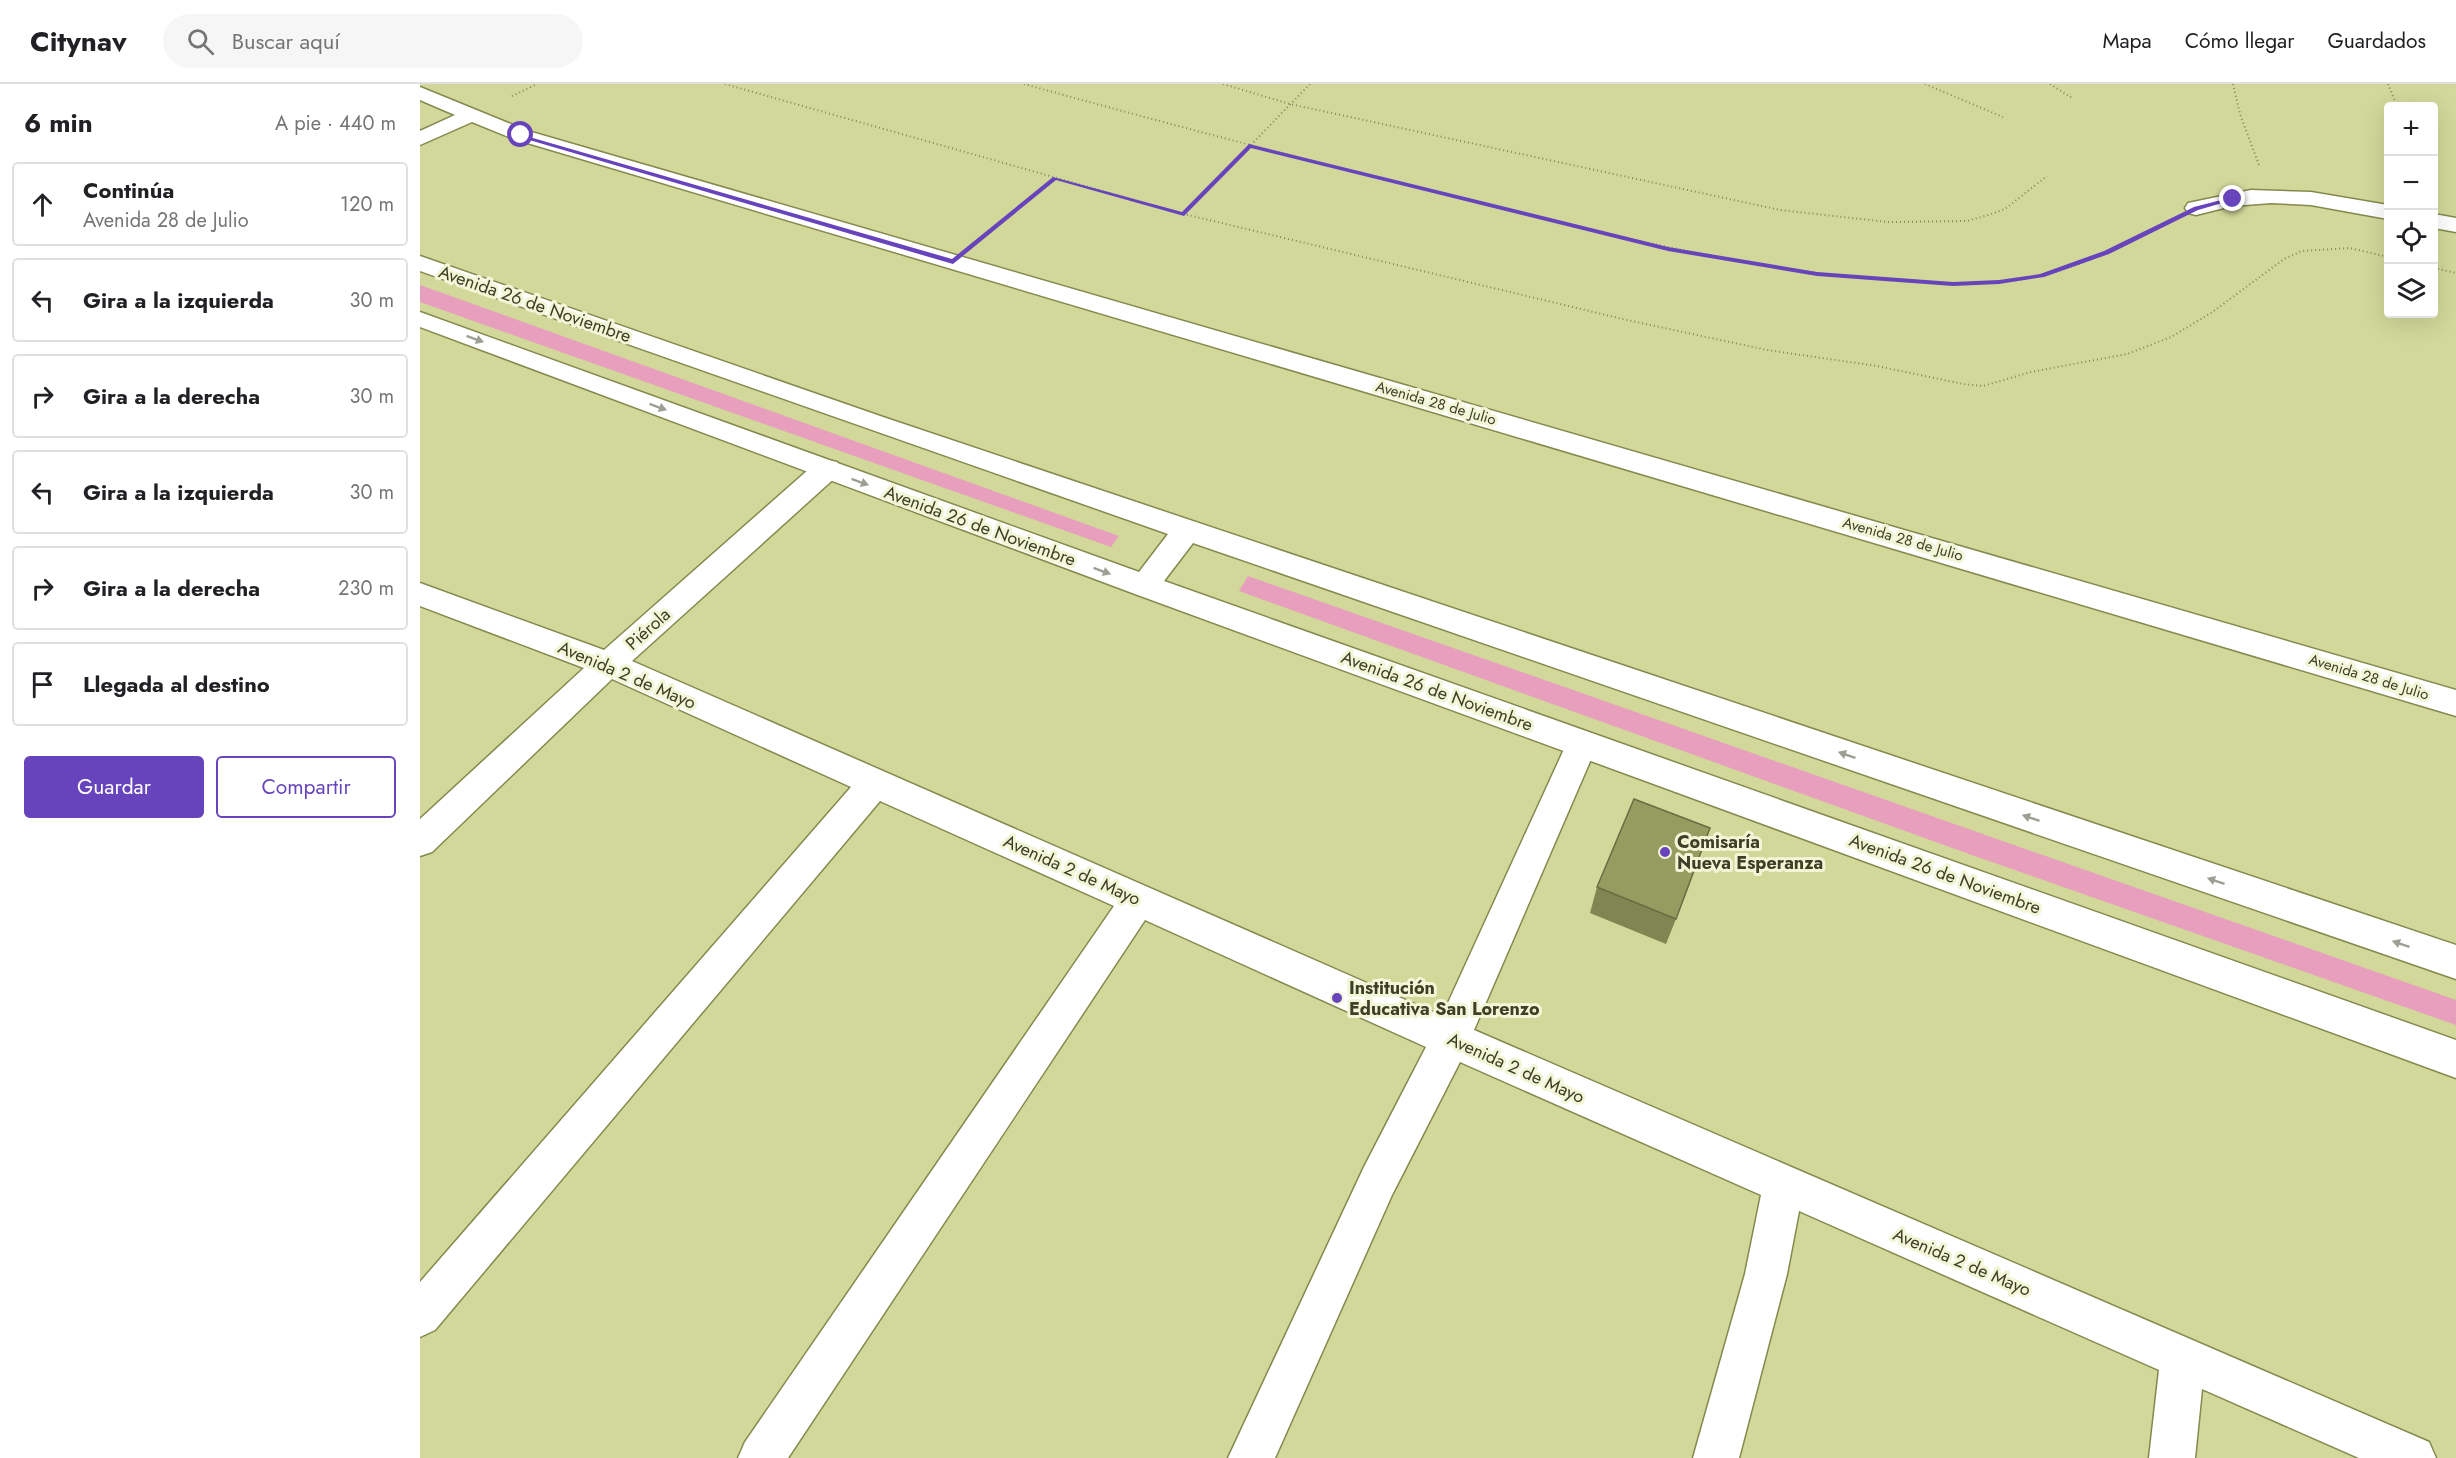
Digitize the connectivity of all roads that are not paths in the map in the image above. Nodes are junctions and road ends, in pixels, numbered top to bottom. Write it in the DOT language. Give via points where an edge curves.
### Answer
graph roads {
  1 [pos="420,93"];
  2 [pos="470,115"];
  3 [pos="420,139"];
  4 [pos="2196,208"];
  5 [pos="2384,211"];
  6 [pos="2438,222"];
  7 [pos="2456,225"];
  8 [pos="420,263"];
  9 [pos="420,319"];
  10 [pos="826,469"];
  11 [pos="1187,530"];
  12 [pos="1145,586"];
  13 [pos="420,594"];
  14 [pos="608,664"];
  15 [pos="2456,703"];
  16 [pos="1582,743"];
  17 [pos="876,782"];
  18 [pos="420,841"];
  19 [pos="1139,899"];
  20 [pos="2456,962"];
  21 [pos="1450,1039"];
  22 [pos="2456,1059"];
  23 [pos="1784,1185"];
  24 [pos="420,1315"];
  25 [pos="2182,1358"];
  26 [pos="761,1458"];
  27 [pos="1251,1458"];
  28 [pos="1716,1458"];
  29 [pos="2172,1458"];
  30 [pos="2414,1458"];
  1 -- 2 [label="street, Avenida 28 de Julio"];
  2 -- 3 [label="street"];
  2 -- 15 [label="street, Avenida 28 de Julio" via="521,135"];
  4 -- 5 [label="street" via="2233,199 2271,196"];
  6 -- 7 [label="street"];
  8 -- 11 [label="street, Avenida 26 de Noviembre"];
  9 -- 10 [label="street, Avenida 26 de Noviembre, one-way"];
  10 -- 12 [label="street, Avenida 26 de Noviembre, one-way"];
  10 -- 14 [label="street, Piérola"];
  11 -- 12 [label="street"];
  20 -- 11 [label="street, Avenida 26 de Noviembre, one-way"];
  12 -- 16 [label="street, Avenida 26 de Noviembre"];
  13 -- 14 [label="street, Avenida 2 de Mayo"];
  14 -- 17 [label="street, Avenida 2 de Mayo"];
  14 -- 18 [label="street, Piérola"];
  16 -- 21 [label="street"];
  16 -- 22 [label="street, Avenida 26 de Noviembre"];
  17 -- 19 [label="street, Avenida 2 de Mayo"];
  17 -- 24 [label="street"];
  19 -- 21 [label="street, Avenida 2 de Mayo"];
  19 -- 26 [label="street"];
  21 -- 23 [label="street, Avenida 2 de Mayo"];
  21 -- 27 [label="street" via="1378,1180"];
  23 -- 25 [label="street, Avenida 2 de Mayo"];
  23 -- 28 [label="street" via="1766,1274"];
  25 -- 29 [label="street"];
  25 -- 30 [label="street, Avenida 2 de Mayo"];
}
